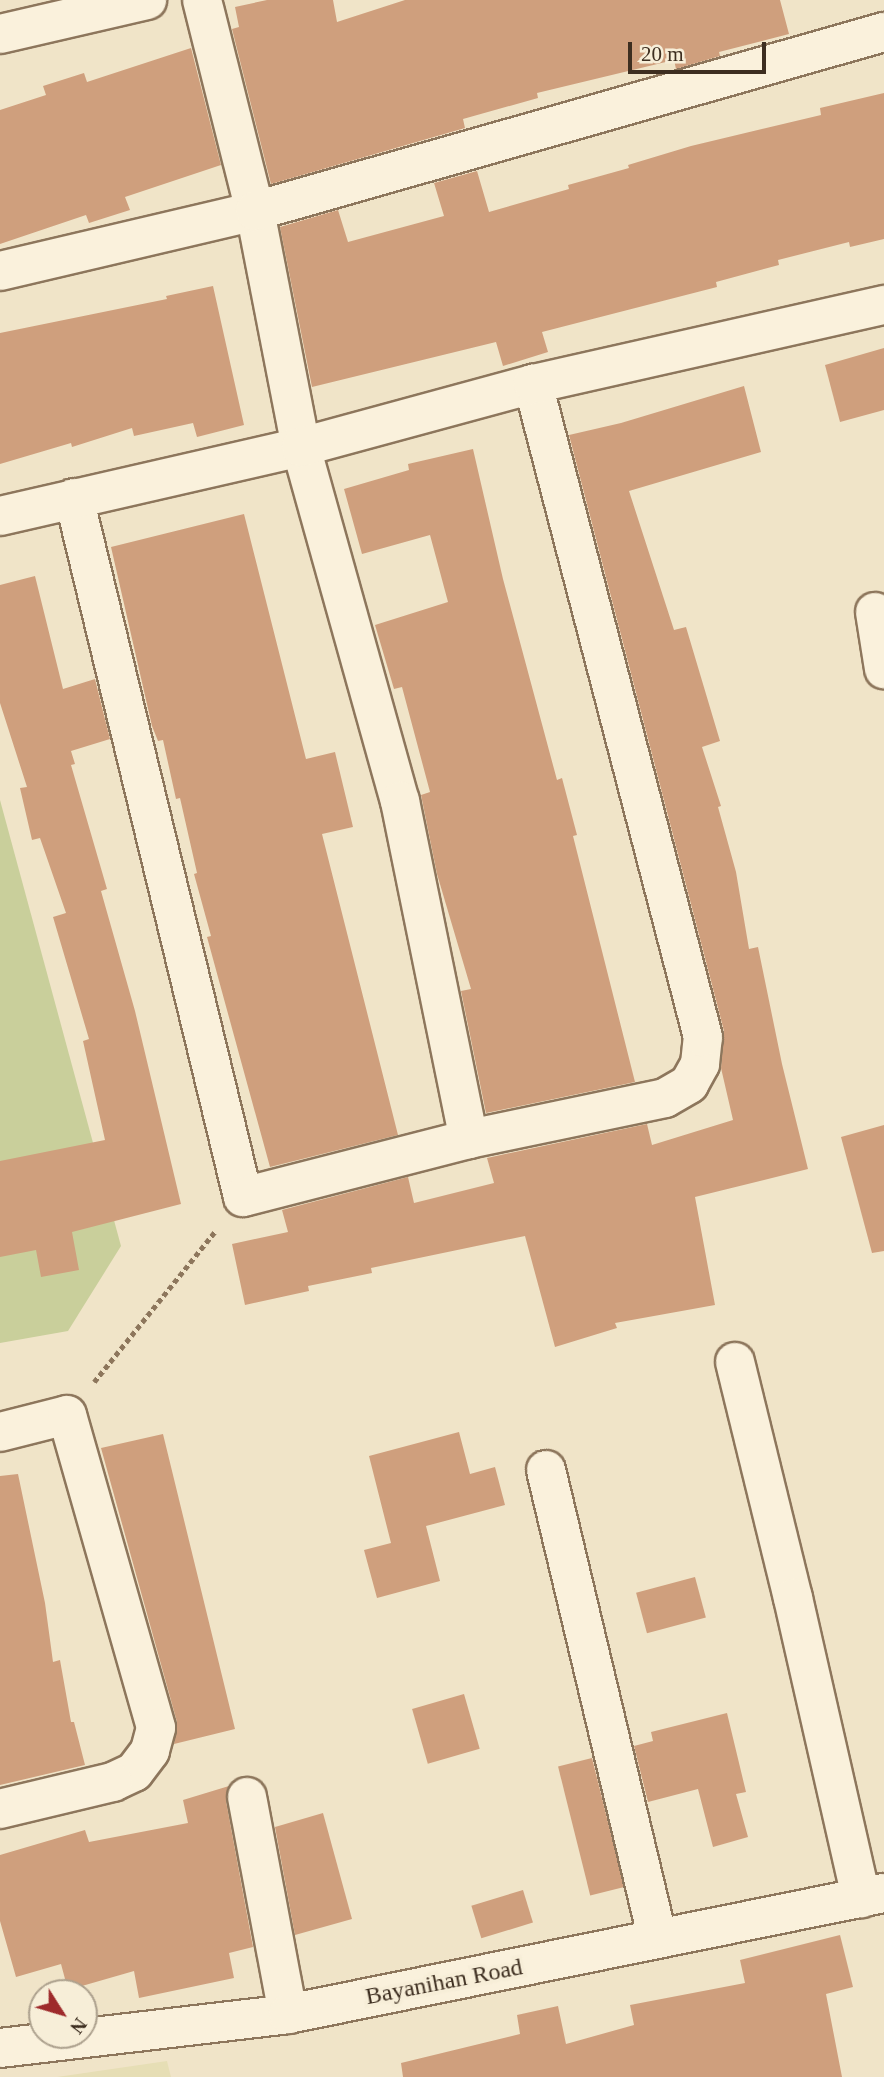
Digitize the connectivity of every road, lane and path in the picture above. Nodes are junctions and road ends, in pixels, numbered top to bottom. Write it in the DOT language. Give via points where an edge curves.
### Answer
graph roads {
  1 [pos="147,0"];
  2 [pos="202,0"];
  3 [pos="884,32"];
  4 [pos="0,34"];
  5 [pos="255,211"];
  6 [pos="0,271"];
  7 [pos="884,304"];
  8 [pos="533,384"];
  9 [pos="301,447"];
  10 [pos="74,498"];
  11 [pos="0,516"];
  12 [pos="875,612"];
  13 [pos="884,669"];
  14 [pos="469,1139"];
  15 [pos="243,1197"];
  16 [pos="735,1362"];
  17 [pos="67,1415"];
  18 [pos="0,1432"];
  19 [pos="545,1470"];
  20 [pos="247,1797"];
  21 [pos="0,1809"];
  22 [pos="873,1896"];
  23 [pos="658,1939"];
  24 [pos="288,2014"];
  25 [pos="0,2048"];
  1 -- 4 [label="street"];
  2 -- 5 [label="street"];
  3 -- 5 [label="street"];
  5 -- 6 [label="street"];
  5 -- 9 [label="street"];
  7 -- 8 [label="street"];
  8 -- 9 [label="street"];
  8 -- 14 [label="street" via="703,1037 701,1064 689,1084 665,1098"];
  9 -- 10 [label="street"];
  9 -- 14 [label="street" via="400,800"];
  10 -- 11 [label="street"];
  10 -- 15 [label="street"];
  12 -- 13 [label="street"];
  14 -- 15 [label="street"];
  15 -- 17 [label="path"];
  16 -- 22 [label="street"];
  17 -- 18 [label="street"];
  17 -- 21 [label="street" via="156,1728 150,1751 134,1772 113,1782"];
  19 -- 23 [label="street"];
  20 -- 24 [label="street"];
  22 -- 23 [label="street, Bayanihan Road"];
  23 -- 24 [label="street, Bayanihan Road"];
  24 -- 25 [label="street, Bayanihan Road"];
}
